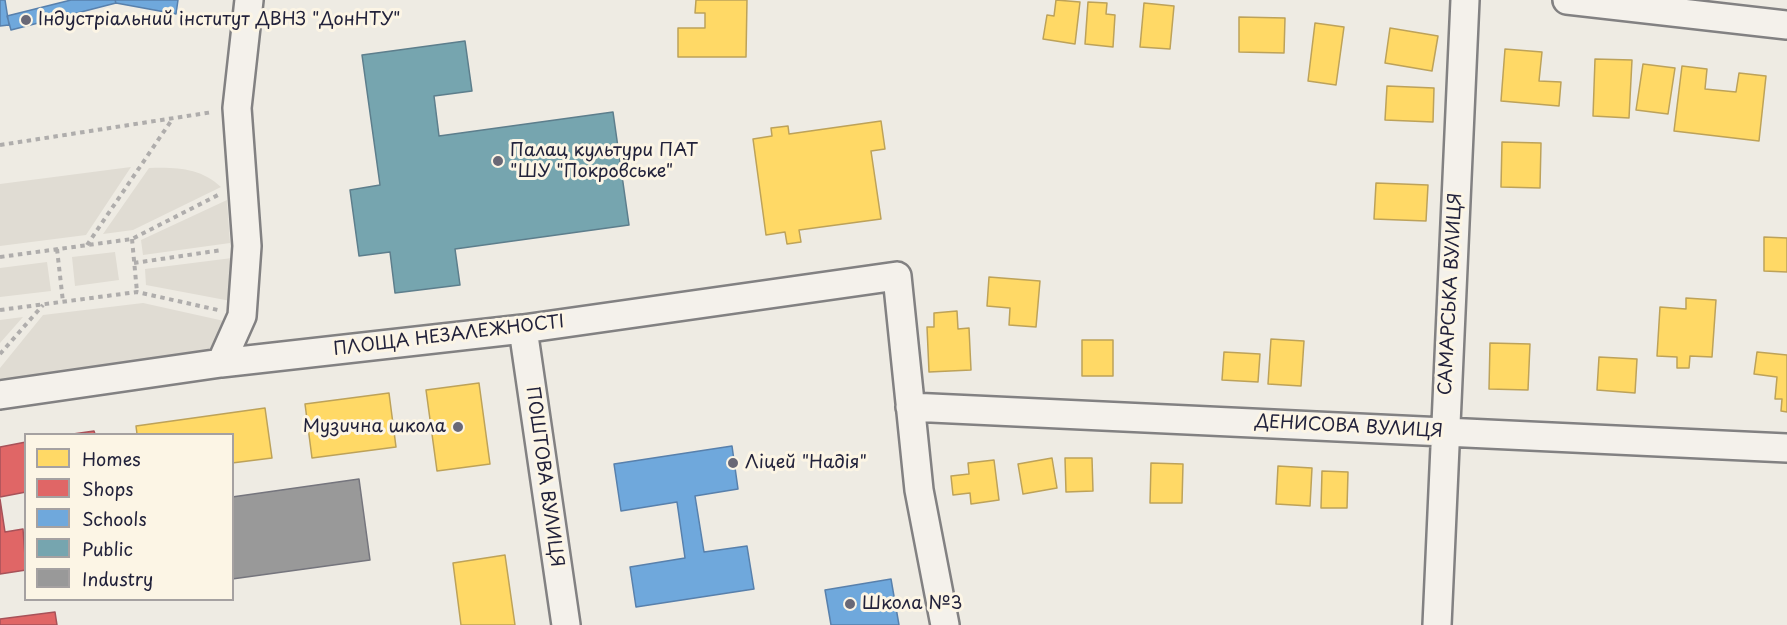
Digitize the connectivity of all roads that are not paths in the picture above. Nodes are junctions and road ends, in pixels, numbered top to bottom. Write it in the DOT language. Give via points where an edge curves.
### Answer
graph roads {
  1 [pos="249,0"];
  2 [pos="1465,0"];
  3 [pos="1567,0"];
  4 [pos="1787,25"];
  5 [pos="523,329"];
  6 [pos="221,363"];
  7 [pos="0,395"];
  8 [pos="910,407"];
  9 [pos="1444,433"];
  10 [pos="1787,448"];
  11 [pos="566,625"];
  12 [pos="945,625"];
  13 [pos="1437,625"];
  1 -- 6 [label="street" via="237,108 247,246 242,316"];
  2 -- 9 [label="street, САМАРСЬКА ВУЛИЦЯ"];
  3 -- 4 [label="street"];
  5 -- 6 [label="street, ПЛОЩА НЕЗАЛЕЖНОСТІ"];
  5 -- 8 [label="street, ПЛОЩА НЕЗАЛЕЖНОСТІ" via="897,276"];
  5 -- 11 [label="street, ПОШТОВА ВУЛИЦЯ"];
  6 -- 7 [label="street, ПЛОЩА НЕЗАЛЕЖНОСТІ"];
  8 -- 9 [label="street, ДЕНИСОВА ВУЛИЦЯ"];
  8 -- 12 [label="street" via="919,490"];
  9 -- 10 [label="street, ДЕНИСОВА ВУЛИЦЯ"];
  9 -- 13 [label="street, САМАРСЬКА ВУЛИЦЯ"];
}
